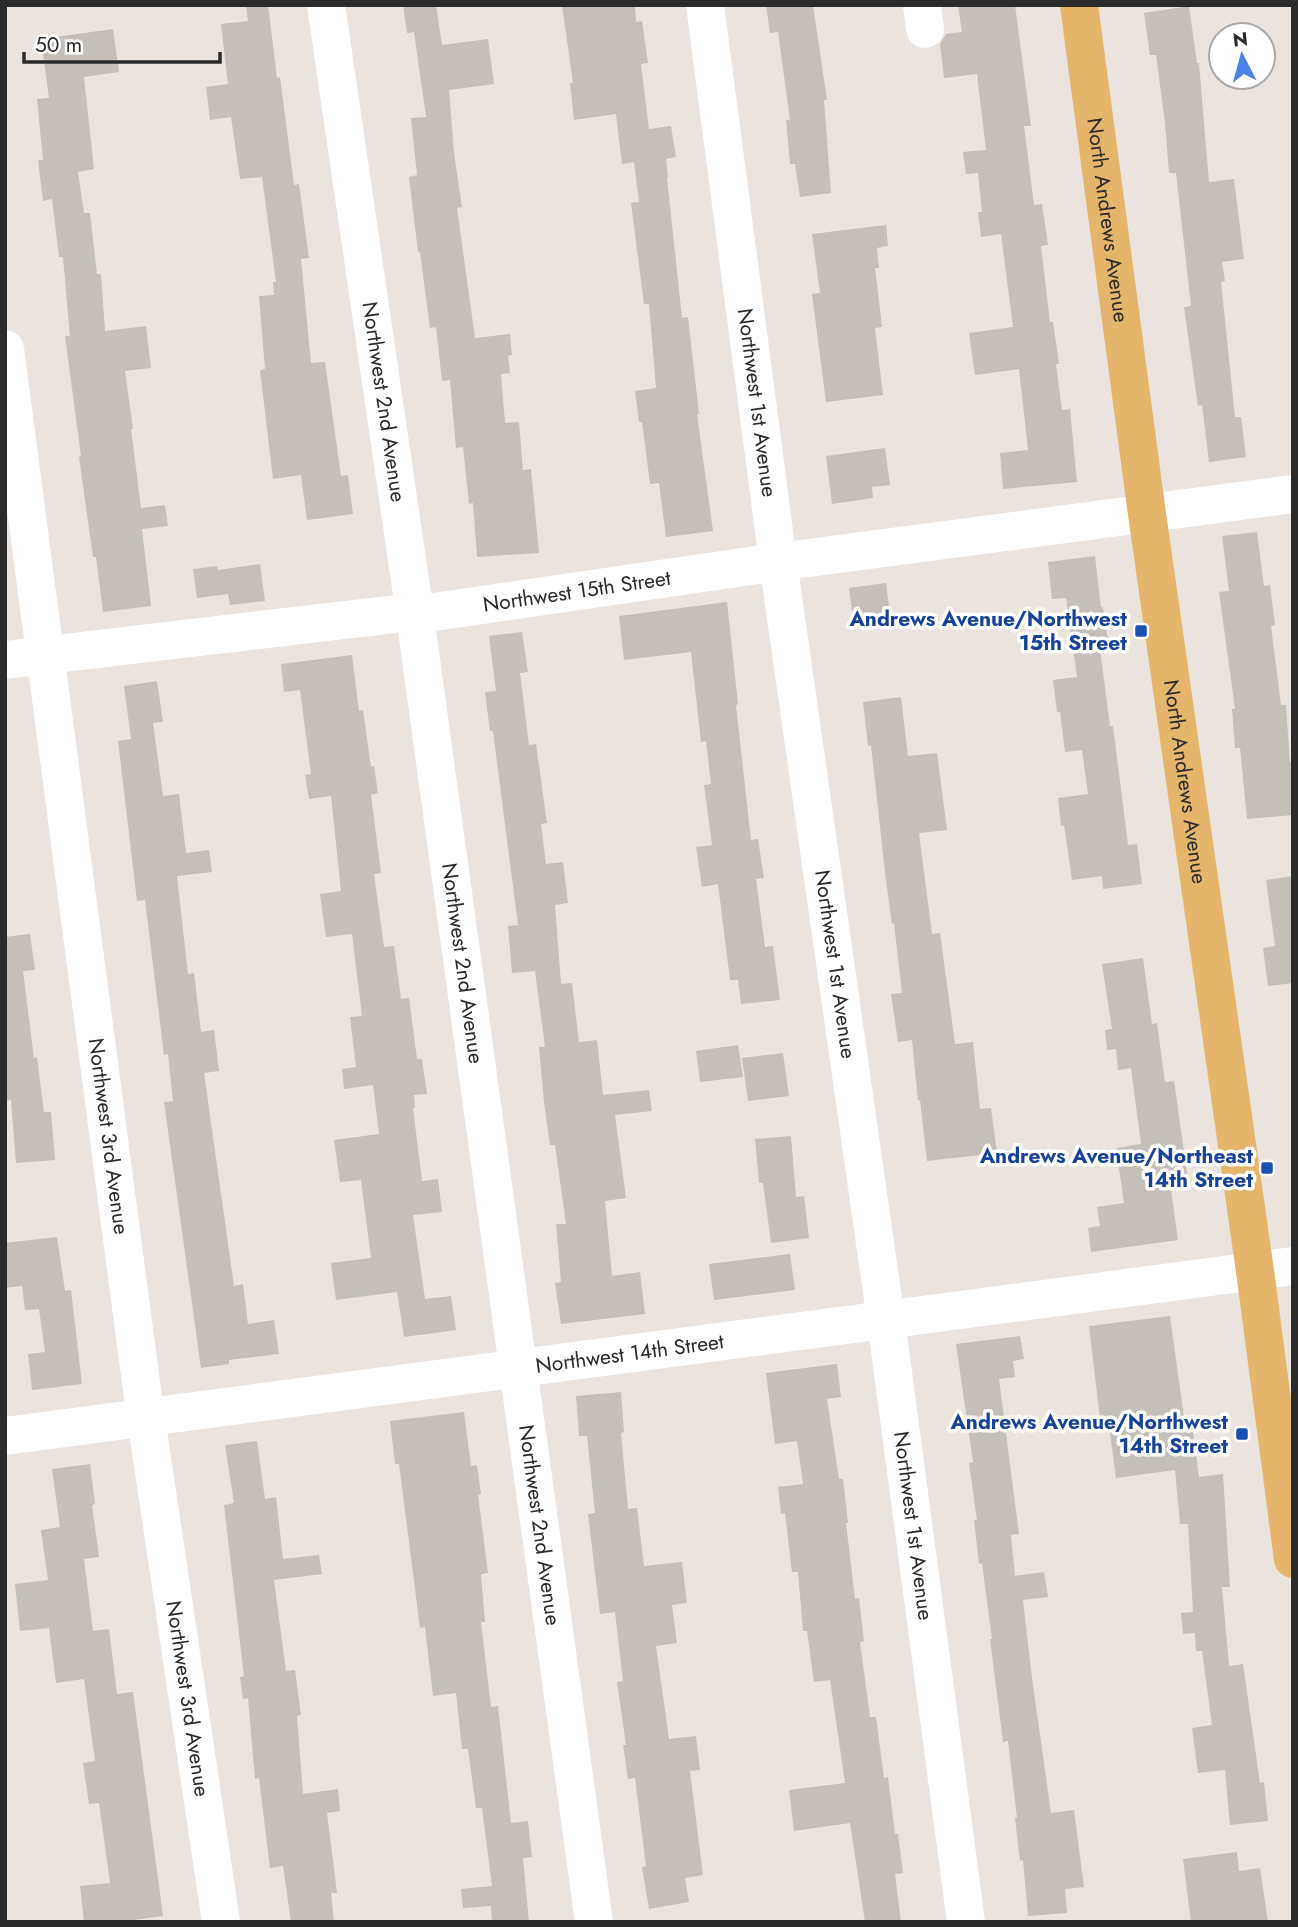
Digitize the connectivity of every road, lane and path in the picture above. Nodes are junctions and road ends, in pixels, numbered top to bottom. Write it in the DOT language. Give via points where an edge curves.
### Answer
graph roads {
  1 [pos="326,5"];
  2 [pos="705,5"];
  3 [pos="1079,5"];
  4 [pos="5,349"];
  5 [pos="1293,494"];
  6 [pos="1147,514"];
  7 [pos="778,562"];
  8 [pos="413,612"];
  9 [pos="45,656"];
  10 [pos="5,660"];
  11 [pos="1293,1266"];
  12 [pos="1255,1271"];
  13 [pos="886,1321"];
  14 [pos="518,1367"];
  15 [pos="146,1418"];
  16 [pos="5,1436"];
  17 [pos="1293,1559"];
  18 [pos="221,1922"];
  19 [pos="594,1922"];
  20 [pos="966,1922"];
  1 -- 8 [label="street, Northwest 2nd Avenue"];
  2 -- 7 [label="street, Northwest 1st Avenue"];
  3 -- 6 [label="main road, North Andrews Avenue"];
  4 -- 9 [label="street, Northwest 3rd Avenue"];
  5 -- 6 [label="street, Northwest 15th Street"];
  6 -- 7 [label="street, Northwest 15th Street"];
  6 -- 12 [label="main road, North Andrews Avenue"];
  7 -- 8 [label="street, Northwest 15th Street"];
  7 -- 13 [label="street, Northwest 1st Avenue"];
  8 -- 9 [label="street, Northwest 15th Street"];
  8 -- 14 [label="street, Northwest 2nd Avenue"];
  9 -- 10 [label="street, Northwest 15th Street"];
  9 -- 15 [label="street, Northwest 3rd Avenue"];
  11 -- 12 [label="street, Northwest 14th Street"];
  12 -- 13 [label="street, Northwest 14th Street"];
  12 -- 17 [label="main road, North Andrews Avenue"];
  13 -- 14 [label="street, Northwest 14th Street"];
  13 -- 20 [label="street, Northwest 1st Avenue"];
  14 -- 15 [label="street, Northwest 14th Street"];
  14 -- 19 [label="street, Northwest 2nd Avenue"];
  15 -- 16 [label="street, Northwest 14th Street"];
  15 -- 18 [label="street, Northwest 3rd Avenue"];
}
